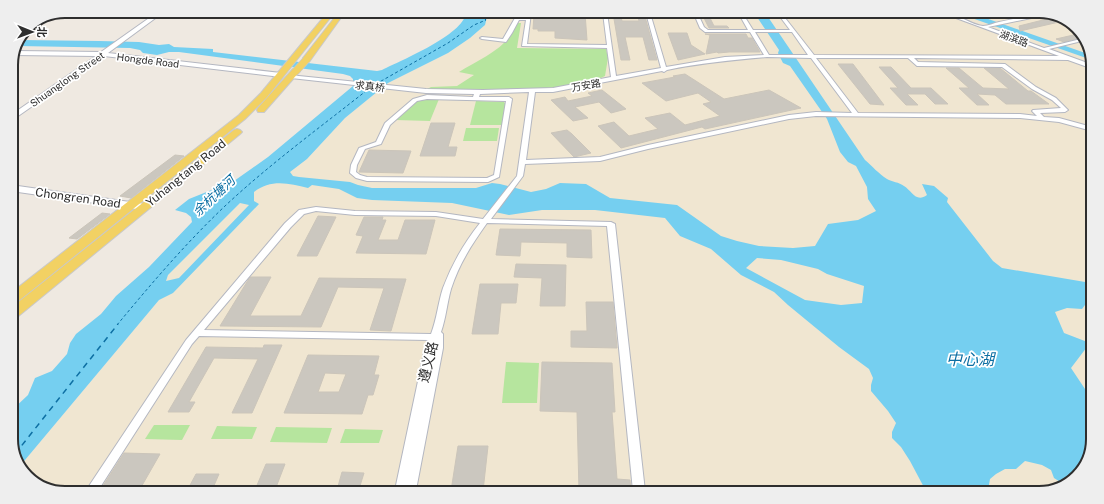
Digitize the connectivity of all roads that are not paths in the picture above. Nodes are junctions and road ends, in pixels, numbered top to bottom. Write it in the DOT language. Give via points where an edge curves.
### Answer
graph roads {
  1 [pos="153,18"];
  2 [pos="327,18"];
  3 [pos="338,18"];
  4 [pos="606,18"];
  5 [pos="649,18"];
  6 [pos="698,18"];
  7 [pos="744,18"];
  8 [pos="783,18"];
  9 [pos="958,18"];
  10 [pos="1026,18"];
  11 [pos="528,19"];
  12 [pos="984,27"];
  13 [pos="752,31"];
  14 [pos="793,31"];
  15 [pos="482,38"];
  16 [pos="1080,40"];
  17 [pos="609,46"];
  18 [pos="1045,49"];
  19 [pos="20,53"];
  20 [pos="102,54"];
  21 [pos="767,56"];
  22 [pos="812,56"];
  23 [pos="908,57"];
  24 [pos="1068,58"];
  25 [pos="1086,65"];
  26 [pos="664,70"];
  27 [pos="289,73"];
  28 [pos="614,80"];
  29 [pos="394,89"];
  30 [pos="532,91"];
  31 [pos="476,96"];
  32 [pos="978,110"];
  33 [pos="1035,111"];
  34 [pos="18,114"];
  35 [pos="856,114"];
  36 [pos="1042,118"];
  37 [pos="1086,127"];
  38 [pos="522,162"];
  39 [pos="18,189"];
  40 [pos="132,205"];
  41 [pos="144,207"];
  42 [pos="487,218"];
  43 [pos="18,295"];
  44 [pos="18,309"];
  45 [pos="436,332"];
  46 [pos="197,333"];
  47 [pos="95,486"];
  48 [pos="402,486"];
  49 [pos="411,486"];
  50 [pos="638,486"];
  1 -- 20 [label="street, Shuanglong Street"];
  2 -- 27 [label="main road, Yuhangtang Road" via="295,58"];
  3 -- 27 [label="main road, Yuhangtang Road, bridge" via="306,60"];
  4 -- 17 [label="street"];
  5 -- 26 [label="street"];
  6 -- 13 [label="street" via="702,28 707,31"];
  7 -- 13 [label="street"];
  8 -- 14 [label="street"];
  9 -- 12 [label="street, 湖滨路"];
  10 -- 12 [label="street"];
  11 -- 15 [label="street" via="517,19 504,41"];
  11 -- 17 [label="street" via="524,45"];
  12 -- 18 [label="street, 湖滨路"];
  13 -- 14 [label="street"];
  13 -- 21 [label="street"];
  14 -- 22 [label="street"];
  16 -- 18 [label="street"];
  17 -- 28 [label="street"];
  18 -- 24 [label="street, 湖滨路"];
  19 -- 20 [label="street, Hongde Road"];
  20 -- 27 [label="street, Hongde Road"];
  20 -- 34 [label="street, Shuanglong Street"];
  21 -- 22 [label="street, 万安路"];
  21 -- 26 [label="street, 万安路" via="725,59"];
  22 -- 23 [label="street, 万安路"];
  22 -- 35 [label="street"];
  23 -- 24 [label="street, 万安路"];
  23 -- 33 [label="street" via="916,64 1004,65 1061,105 1064,110"];
  24 -- 25 [label="street, 湖滨路"];
  26 -- 28 [label="street, 万安路"];
  27 -- 29 [label="street, 求真桥"];
  27 -- 40 [label="main road, Yuhangtang Road" via="242,117"];
  27 -- 41 [label="main road, Yuhangtang Road" via="270,102 248,123"];
  28 -- 30 [label="street, 万安路"];
  29 -- 31 [label="street, 万安路"];
  30 -- 31 [label="street, 万安路"];
  30 -- 38 [label="street"];
  31 -- 31 [label="street" via="509,99 497,176 494,178 367,179 353,173 362,148 379,143 387,124 415,100 427,97"];
  32 -- 33 [label="street"];
  33 -- 36 [label="street"];
  35 -- 36 [label="street" via="1004,115"];
  35 -- 38 [label="street" via="816,114 773,120 600,159"];
  36 -- 37 [label="street"];
  38 -- 42 [label="street" via="520,176"];
  39 -- 40 [label="street, Chongren Road"];
  40 -- 41 [label="street, Chongren Road"];
  40 -- 43 [label="main road, Yuhangtang Road"];
  41 -- 44 [label="main road, Yuhangtang Road"];
  42 -- 45 [label="street" via="458,261 447,289"];
  42 -- 46 [label="street" via="316,209 302,212 288,224"];
  42 -- 50 [label="street" via="611,224"];
  45 -- 46 [label="street"];
  45 -- 48 [label="street, 遵义路" via="430,348"];
  45 -- 49 [label="street, 遵义路" via="437,353"];
  46 -- 47 [label="street"];
}
